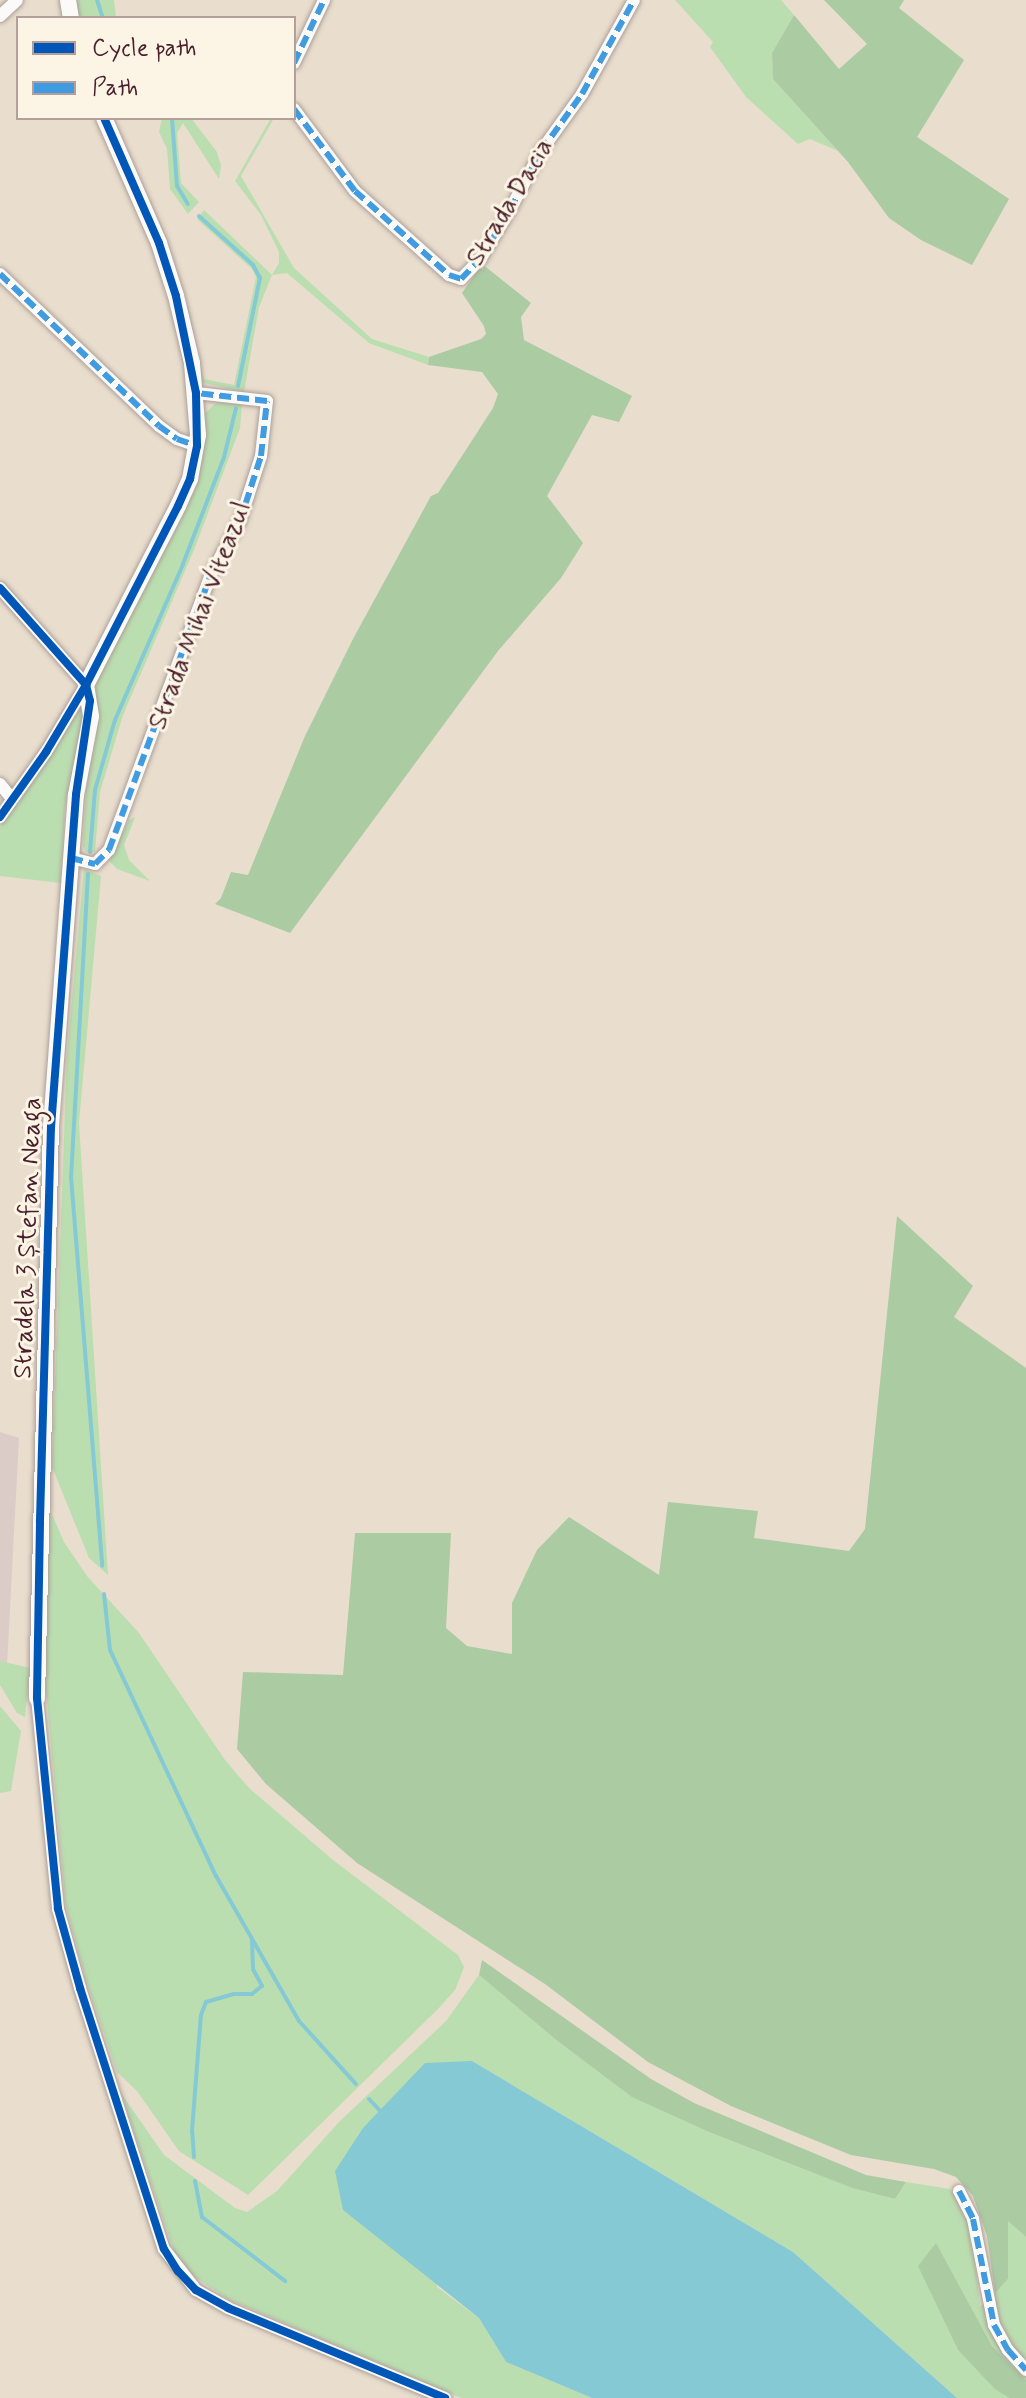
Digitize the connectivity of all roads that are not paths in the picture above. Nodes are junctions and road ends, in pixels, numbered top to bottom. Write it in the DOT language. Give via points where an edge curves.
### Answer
graph roads {
  1 [pos="17,0"];
  2 [pos="324,0"];
  3 [pos="634,0"];
  4 [pos="0,16"];
  5 [pos="296,59"];
  6 [pos="296,112"];
  7 [pos="105,120"];
  8 [pos="0,274"];
  9 [pos="196,393"];
  10 [pos="197,446"];
  11 [pos="0,588"];
  12 [pos="86,685"];
  13 [pos="0,784"];
  14 [pos="12,799"];
  15 [pos="0,817"];
  16 [pos="71,858"];
  17 [pos="37,1698"];
  18 [pos="959,2191"];
  19 [pos="1026,2370"];
  20 [pos="445,2398"];
  1 -- 4 [label="street"];
  2 -- 5 [label="street"];
  3 -- 6 [label="street, Strada Dacia" via="481,258 461,279 449,275 355,191"];
  7 -- 9 [label="street" via="159,243 186,334"];
  8 -- 10 [label="street" via="159,426"];
  9 -- 10 [label="street"];
  9 -- 16 [label="street, Strada Mihai Viteazul" via="267,401 261,456 109,850 95,864"];
  10 -- 12 [label="street" via="178,506"];
  11 -- 12 [label="street"];
  12 -- 14 [label="street"];
  12 -- 16 [label="street, Stradela 3 Ștefan Neaga" via="91,716"];
  13 -- 14 [label="street"];
  14 -- 15 [label="street"];
  16 -- 17 [label="street, Stradela 3 Ștefan Neaga" via="51,1126"];
  17 -- 20 [label="street" via="58,1909 164,2249 196,2290 228,2308"];
  18 -- 19 [label="street" via="976,2231 994,2325"];
}
